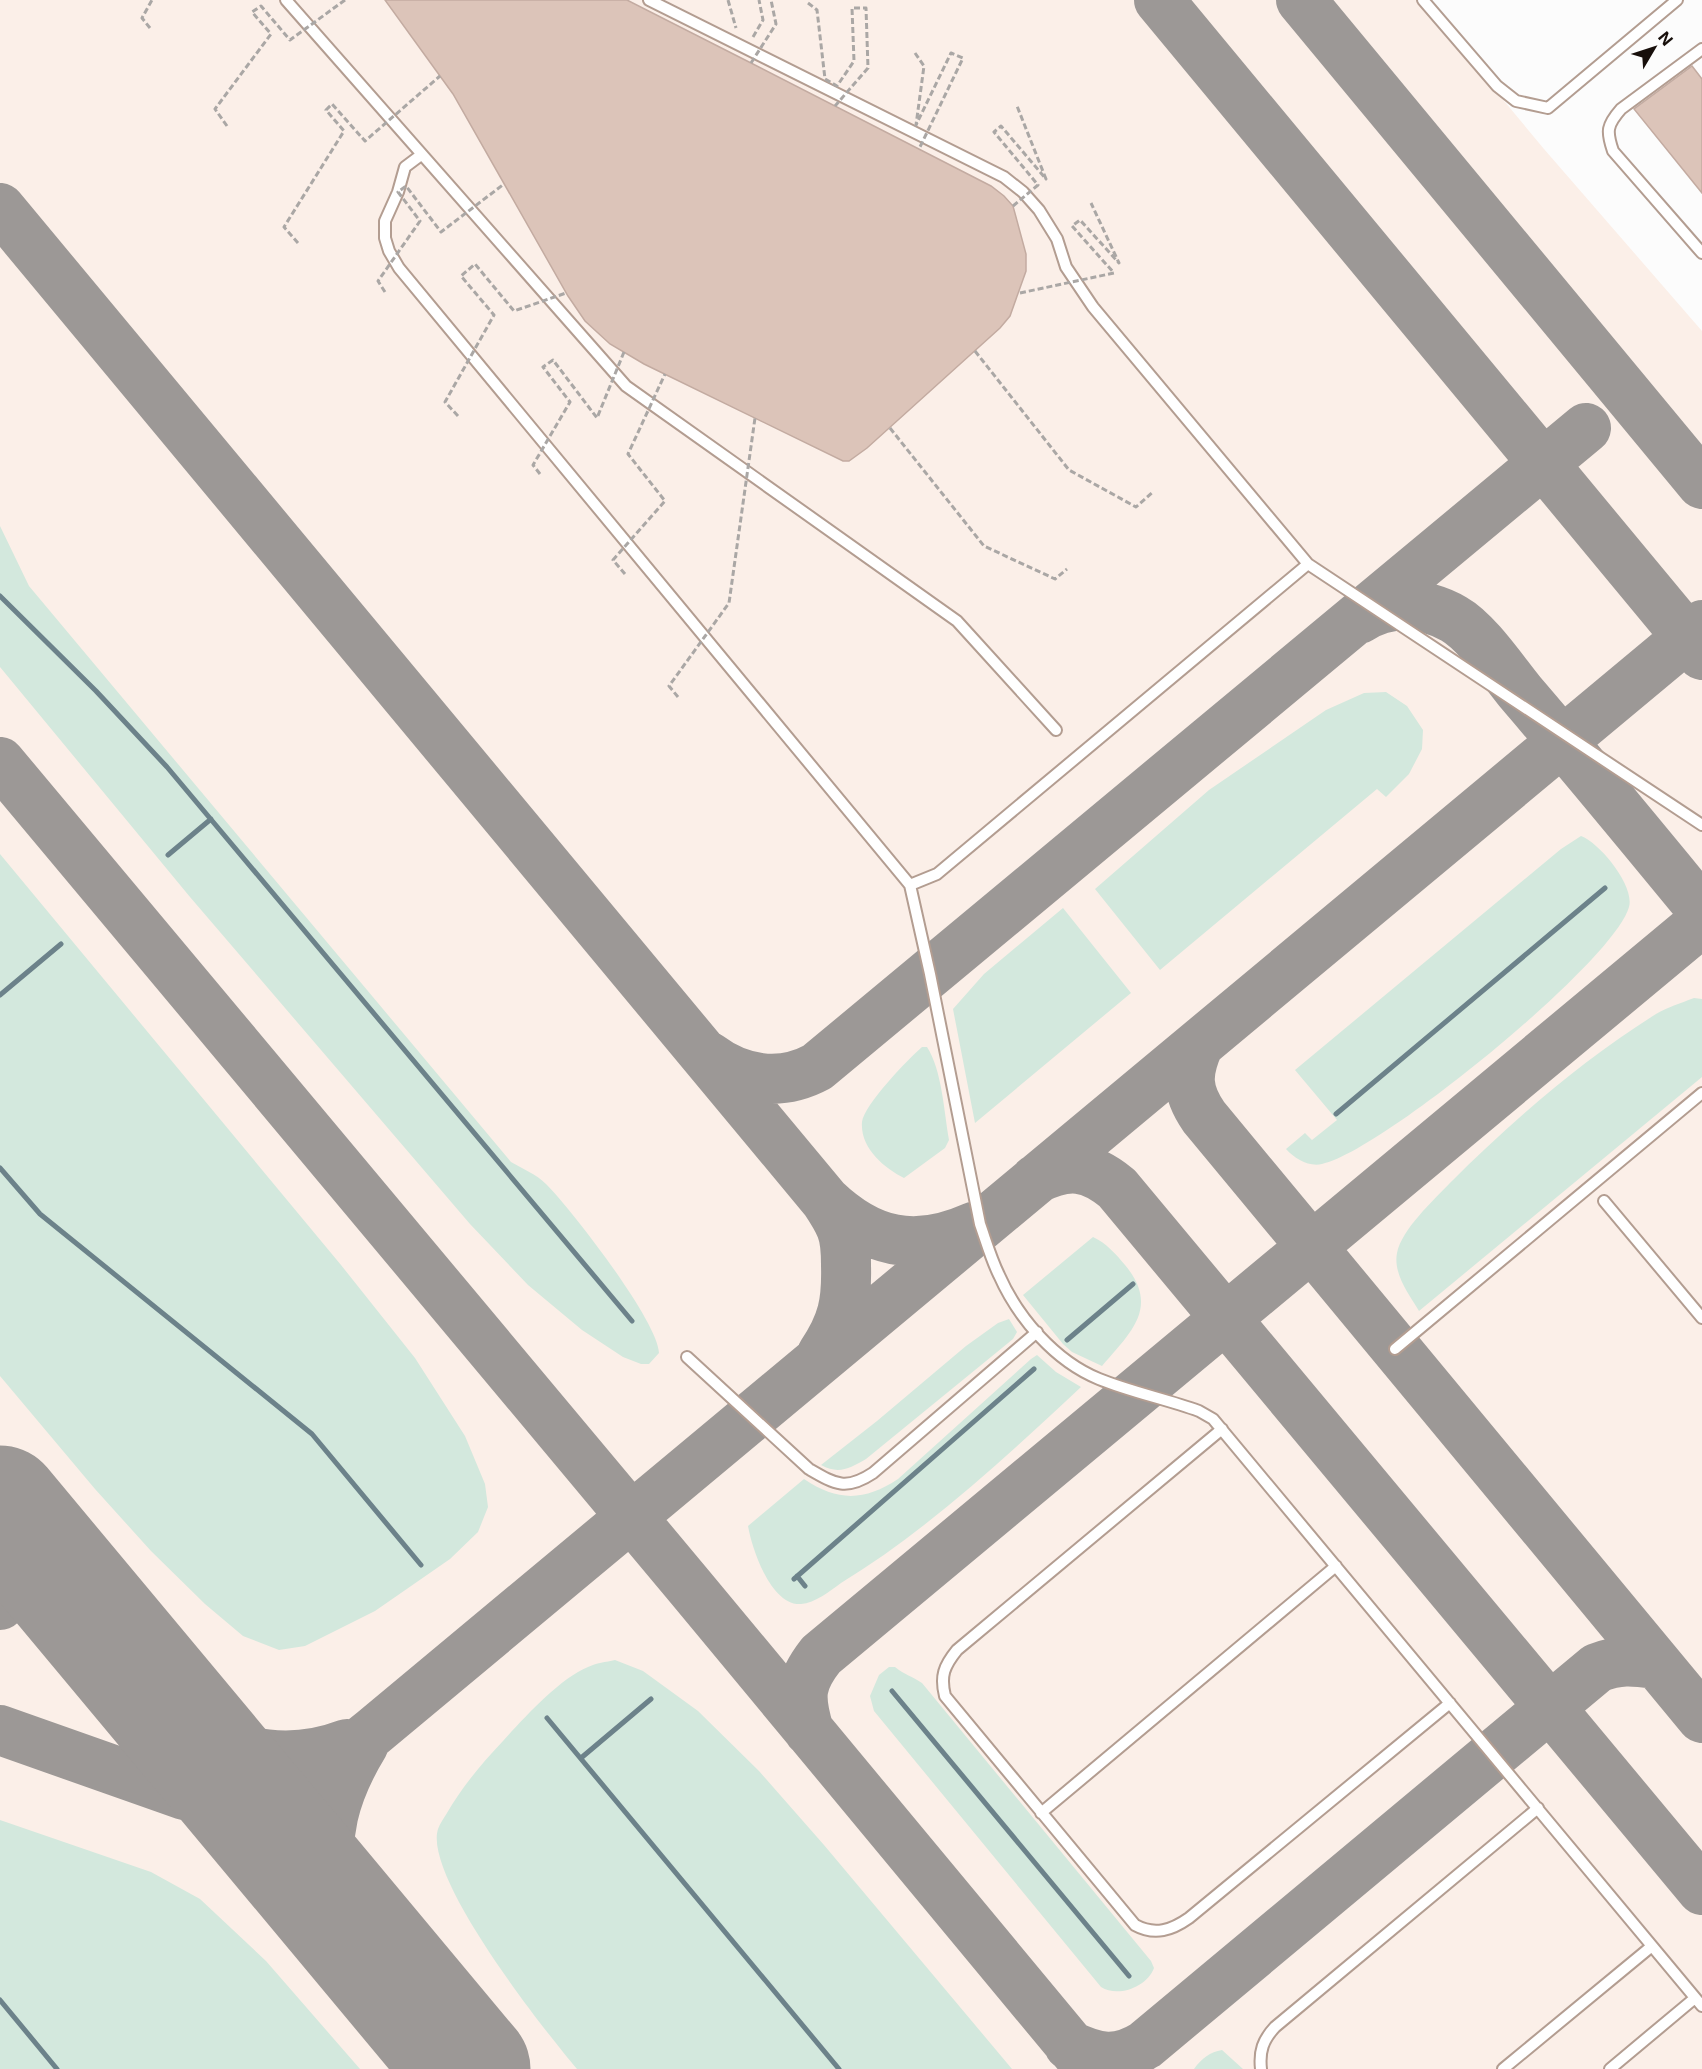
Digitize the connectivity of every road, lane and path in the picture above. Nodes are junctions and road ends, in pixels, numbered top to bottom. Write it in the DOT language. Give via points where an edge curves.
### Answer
graph roads {
  1 [pos="152,0"];
  2 [pos="286,0"];
  3 [pos="345,0"];
  4 [pos="649,0"];
  5 [pos="728,0"];
  6 [pos="759,0"];
  7 [pos="771,0"];
  8 [pos="1423,0"];
  9 [pos="1677,0"];
  10 [pos="808,3"];
  11 [pos="150,28"];
  12 [pos="738,36"];
  13 [pos="749,43"];
  14 [pos="1702,49"];
  15 [pos="915,53"];
  16 [pos="751,63"];
  17 [pos="440,76"];
  18 [pos="835,106"];
  19 [pos="1017,106"];
  20 [pos="227,126"];
  21 [pos="919,149"];
  22 [pos="421,155"];
  23 [pos="504,184"];
  24 [pos="398,192"];
  25 [pos="1091,202"];
  26 [pos="1013,206"];
  27 [pos="298,243"];
  28 [pos="1702,254"];
  29 [pos="385,292"];
  30 [pos="566,293"];
  31 [pos="1020,293"];
  32 [pos="975,351"];
  33 [pos="624,352"];
  34 [pos="665,374"];
  35 [pos="458,416"];
  36 [pos="755,418"];
  37 [pos="890,428"];
  38 [pos="540,474"];
  39 [pos="1153,492"];
  40 [pos="1308,564"];
  41 [pos="1067,569"];
  42 [pos="625,574"];
  43 [pos="678,697"];
  44 [pos="1056,730"];
  45 [pos="1702,825"];
  46 [pos="910,885"];
  47 [pos="1702,1094"];
  48 [pos="1604,1201"];
  49 [pos="1702,1318"];
  50 [pos="1037,1332"];
  51 [pos="1395,1349"];
  52 [pos="687,1357"];
  53 [pos="1222,1429"];
  54 [pos="1336,1566"];
  55 [pos="1450,1703"];
  56 [pos="1538,1808"];
  57 [pos="1041,1813"];
  58 [pos="1652,1946"];
  59 [pos="1699,2002"];
  60 [pos="1261,2069"];
  61 [pos="1503,2069"];
  62 [pos="1610,2069"];
  1 -- 11 [label="path" via="142,18"];
  2 -- 22 [label="lane"];
  3 -- 20 [label="path, bridge" via="290,40 261,6 252,12 271,34 215,108"];
  4 -- 40 [label="lane" via="1004,177 1023,192 1058,239 1066,267 1093,307"];
  5 -- 12 [label="path"];
  6 -- 13 [label="path" via="763,20"];
  7 -- 16 [label="path, bridge" via="776,24"];
  8 -- 9 [label="lane" via="1497,86 1516,101 1548,108"];
  10 -- 18 [label="path, bridge" via="817,10 825,79 837,86 854,61 852,8 866,8 868,68"];
  14 -- 28 [label="lane" via="1621,109 1608,136 1613,151"];
  15 -- 21 [label="path, bridge" via="924,66 916,125 951,53 963,58"];
  17 -- 27 [label="path, bridge" via="364,141 332,104 326,110 344,131 284,227"];
  19 -- 26 [label="path, bridge" via="1046,179 1001,126 994,132 1038,185"];
  22 -- 24 [label="lane" via="405,167"];
  22 -- 44 [label="lane" via="626,386 935,603 957,621"];
  23 -- 24 [label="path, bridge" via="441,232 406,186"];
  24 -- 29 [label="path, bridge" via="420,221 378,281"];
  24 -- 46 [label="lane" via="385,221 385,238 399,268"];
  25 -- 31 [label="path, bridge" via="1119,263 1080,220 1072,226 1114,273"];
  30 -- 35 [label="path, bridge" via="514,311 475,264 461,276 494,315 445,402"];
  32 -- 39 [label="path" via="1069,470 1136,507"];
  33 -- 38 [label="path, bridge" via="597,418 553,360 543,367 570,402 533,465"];
  34 -- 42 [label="path, bridge" via="628,454 665,501 613,560"];
  36 -- 43 [label="path, bridge" via="729,603 669,686"];
  37 -- 41 [label="path" via="984,546 1055,579"];
  40 -- 45 [label="lane"];
  40 -- 46 [label="lane" via="937,874"];
  46 -- 50 [label="lane" via="980,1224 1013,1302"];
  47 -- 51 [label="lane"];
  48 -- 49 [label="lane"];
  50 -- 52 [label="lane" via="873,1473 846,1485 831,1482 809,1469"];
  50 -- 53 [label="lane" via="1075,1368 1199,1411"];
  53 -- 54 [label="lane"];
  53 -- 57 [label="lane" via="957,1650 944,1668 945,1696"];
  54 -- 55 [label="lane"];
  54 -- 57 [label="lane"];
  55 -- 56 [label="lane"];
  55 -- 57 [label="lane" via="1171,1929 1151,1930 1135,1925"];
  56 -- 58 [label="lane"];
  56 -- 60 [label="lane" via="1275,2027 1261,2047"];
  58 -- 59 [label="lane"];
  58 -- 61 [label="lane"];
  59 -- 62 [label="lane"];
}
